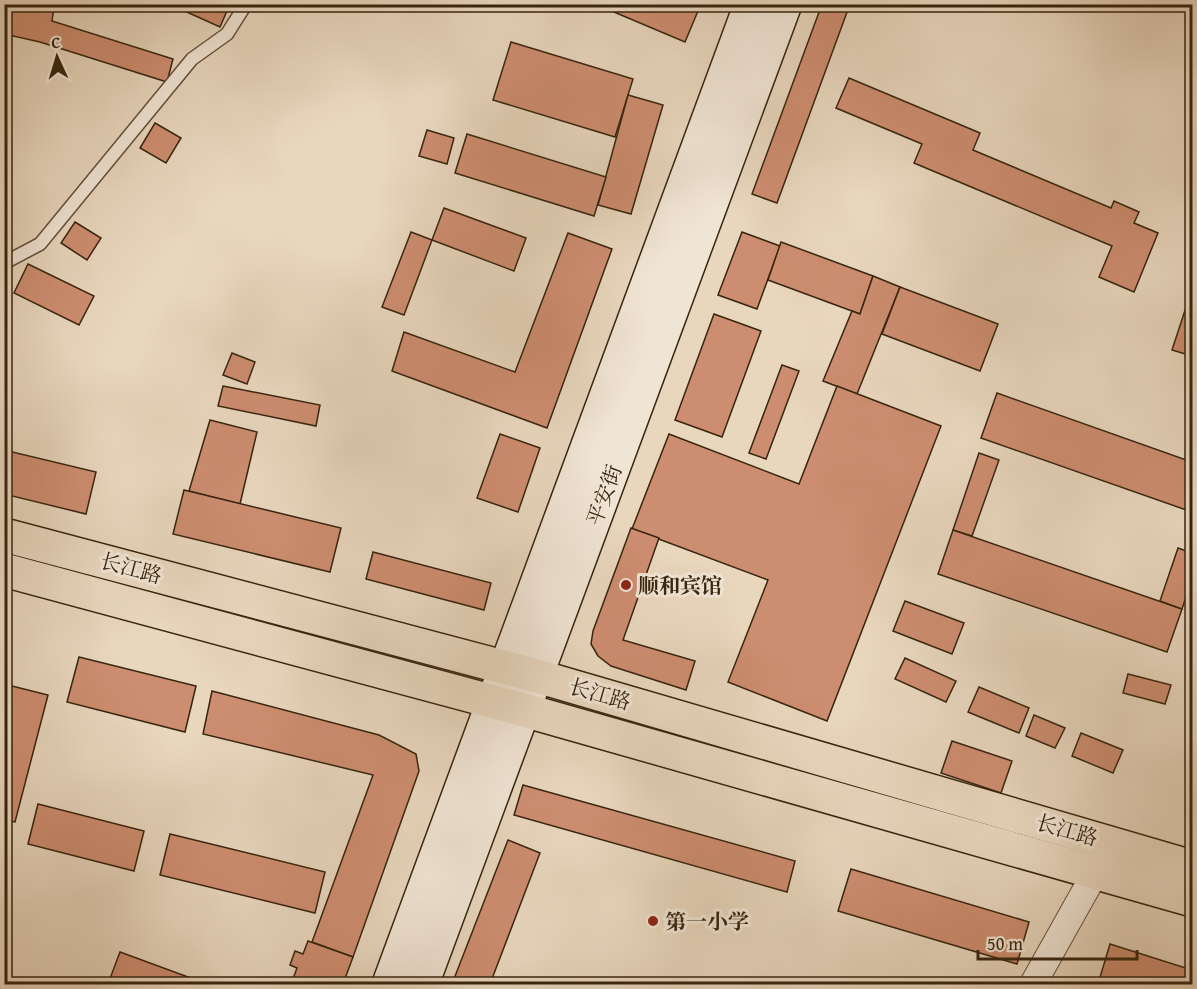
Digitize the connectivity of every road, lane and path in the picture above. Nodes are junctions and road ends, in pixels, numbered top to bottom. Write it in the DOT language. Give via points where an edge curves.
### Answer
graph roads {
  1 [pos="246,4"];
  2 [pos="751,4"];
  3 [pos="784,4"];
  4 [pos="4,263"];
  5 [pos="4,535"];
  6 [pos="4,570"];
  7 [pos="504,668"];
  8 [pos="537,676"];
  9 [pos="492,702"];
  10 [pos="524,710"];
  11 [pos="1112,843"];
  12 [pos="1192,867"];
  13 [pos="1096,871"];
  14 [pos="1192,900"];
  15 [pos="389,984"];
  16 [pos="422,984"];
  17 [pos="1033,984"];
  1 -- 4 [label="lane" via="227,34 185,67 40,244"];
  2 -- 7 [label="main road, 平安街"];
  3 -- 8 [label="main road, 平安街"];
  5 -- 7 [label="main road, 长江路"];
  6 -- 9 [label="main road, 长江路"];
  7 -- 8 [label="main road, 长江路"];
  7 -- 9 [label="main road, 平安街"];
  8 -- 10 [label="main road, 平安街"];
  8 -- 11 [label="main road, 长江路"];
  9 -- 10 [label="main road, 长江路"];
  9 -- 15 [label="main road, 平安街"];
  10 -- 13 [label="main road, 长江路"];
  10 -- 16 [label="main road, 平安街"];
  11 -- 12 [label="main road, 长江路"];
  11 -- 13 [label="street"];
  13 -- 14 [label="main road, 长江路"];
  13 -- 17 [label="street"];
}
